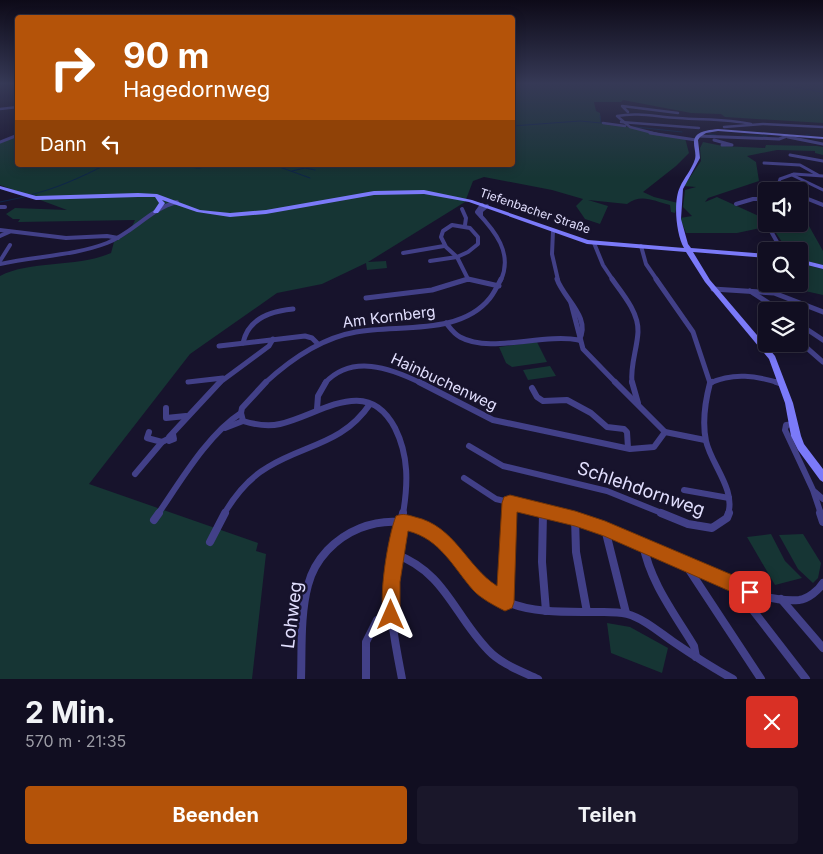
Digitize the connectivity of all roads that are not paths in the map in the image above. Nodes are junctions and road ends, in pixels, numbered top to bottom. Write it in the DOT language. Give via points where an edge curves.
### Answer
graph roads {
  1 [pos="620,115"];
  2 [pos="645,115"];
  3 [pos="621,122"];
  4 [pos="603,123"];
  5 [pos="751,124"];
  6 [pos="626,126"];
  7 [pos="823,127"];
  8 [pos="699,128"];
  9 [pos="726,129"];
  10 [pos="704,135"];
  11 [pos="788,136"];
  12 [pos="15,137"];
  13 [pos="823,138"];
  14 [pos="697,141"];
  15 [pos="0,142"];
  16 [pos="823,144"];
  17 [pos="722,145"];
  18 [pos="790,155"];
  19 [pos="823,160"];
  20 [pos="764,163"];
  21 [pos="791,175"];
  22 [pos="821,175"];
  23 [pos="779,182"];
  24 [pos="0,187"];
  25 [pos="823,190"];
  26 [pos="157,196"];
  27 [pos="758,199"];
  28 [pos="808,199"];
  29 [pos="470,201"];
  30 [pos="177,202"];
  31 [pos="736,204"];
  32 [pos="485,205"];
  33 [pos="823,205"];
  34 [pos="5,207"];
  35 [pos="0,208"];
  36 [pos="462,209"];
  37 [pos="477,209"];
  38 [pos="155,213"];
  39 [pos="481,216"];
  40 [pos="466,225"];
  41 [pos="0,230"];
  42 [pos="9,231"];
  43 [pos="554,231"];
  44 [pos="0,236"];
  45 [pos="118,238"];
  46 [pos="594,243"];
  47 [pos="10,245"];
  48 [pos="444,246"];
  49 [pos="641,246"];
  50 [pos="690,248"];
  51 [pos="403,253"];
  52 [pos="758,255"];
  53 [pos="457,257"];
  54 [pos="430,261"];
  55 [pos="0,263"];
  56 [pos="808,264"];
  57 [pos="822,267"];
  58 [pos="468,279"];
  59 [pos="499,286"];
  60 [pos="713,289"];
  61 [pos="750,291"];
  62 [pos="366,298"];
  63 [pos="767,302"];
  64 [pos="293,309"];
  65 [pos="823,312"];
  66 [pos="446,323"];
  67 [pos="808,330"];
  68 [pos="273,339"];
  69 [pos="579,340"];
  70 [pos="823,340"];
  71 [pos="243,343"];
  72 [pos="318,344"];
  73 [pos="219,346"];
  74 [pos="808,349"];
  75 [pos="823,362"];
  76 [pos="223,378"];
  77 [pos="188,382"];
  78 [pos="710,383"];
  79 [pos="783,384"];
  80 [pos="532,388"];
  81 [pos="370,404"];
  82 [pos="166,408"];
  83 [pos="640,408"];
  84 [pos="318,409"];
  85 [pos="241,413"];
  86 [pos="187,416"];
  87 [pos="242,421"];
  88 [pos="794,424"];
  89 [pos="224,428"];
  90 [pos="149,432"];
  91 [pos="666,432"];
  92 [pos="706,440"];
  93 [pos="165,441"];
  94 [pos="469,446"];
  95 [pos="628,448"];
  96 [pos="136,474"];
  97 [pos="823,477"];
  98 [pos="464,478"];
  99 [pos="684,490"];
  100 [pos="813,490"];
  101 [pos="729,498"];
  102 [pos="823,500"];
  103 [pos="510,503"];
  104 [pos="542,510"];
  105 [pos="575,518"];
  106 [pos="154,520"];
  107 [pos="402,522"];
  108 [pos="823,522"];
  109 [pos="605,529"];
  110 [pos="210,542"];
  111 [pos="643,544"];
  112 [pos="395,554"];
  113 [pos="686,565"];
  114 [pos="823,583"];
  115 [pos="735,587"];
  116 [pos="780,599"];
  117 [pos="505,602"];
  118 [pos="546,610"];
  119 [pos="587,612"];
  120 [pos="626,613"];
  121 [pos="391,615"];
  122 [pos="823,648"];
  123 [pos="697,658"];
  124 [pos="301,679"];
  125 [pos="366,679"];
  126 [pos="402,679"];
  127 [pos="538,679"];
  128 [pos="733,679"];
  129 [pos="761,679"];
  130 [pos="806,679"];
  1 -- 3 [label="street"];
  2 -- 5 [label="street" via="728,119"];
  3 -- 6 [label="street"];
  3 -- 8 [label="street"];
  4 -- 6 [label="street"];
  5 -- 7 [label="street"];
  5 -- 9 [label="street"];
  6 -- 14 [label="street"];
  9 -- 10 [label="street"];
  9 -- 11 [label="street"];
  10 -- 11 [label="street"];
  10 -- 14 [label="street"];
  10 -- 17 [label="street" via="732,146"];
  11 -- 13 [label="street"];
  11 -- 16 [label="street"];
  12 -- 15 [label="street"];
  14 -- 50 [label="street" via="698,161 683,186 679,202 678,219 685,244"];
  18 -- 19 [label="street"];
  20 -- 22 [label="street" via="795,165"];
  21 -- 22 [label="street"];
  21 -- 23 [label="street"];
  21 -- 25 [label="street"];
  24 -- 26 [label="street, Tiefenbacher Straße" via="36,198"];
  26 -- 30 [label="street, Tiefenbacher Straße"];
  26 -- 38 [label="street" via="162,202"];
  27 -- 31 [label="street"];
  28 -- 33 [label="street"];
  29 -- 30 [label="street, Tiefenbacher Straße" via="434,194 374,193 239,215 204,212"];
  29 -- 32 [label="street, Tiefenbacher Straße"];
  29 -- 37 [label="street"];
  30 -- 38 [label="street"];
  32 -- 37 [label="street"];
  32 -- 39 [label="street"];
  32 -- 43 [label="street, Tiefenbacher Straße"];
  34 -- 35 [label="street"];
  36 -- 40 [label="street"];
  37 -- 39 [label="street, Am Kornberg"];
  38 -- 45 [label="street"];
  39 -- 59 [label="street, Am Kornberg" via="498,235 504,249 505,266"];
  40 -- 48 [label="street" via="453,225 443,230"];
  40 -- 53 [label="street" via="477,234 478,244"];
  41 -- 42 [label="street"];
  42 -- 44 [label="street"];
  42 -- 45 [label="street" via="66,238"];
  43 -- 46 [label="street, Tiefenbacher Straße"];
  43 -- 69 [label="street" via="551,241 554,265 563,294 571,302"];
  45 -- 55 [label="street" via="89,248"];
  46 -- 49 [label="street, Tiefenbacher Straße"];
  46 -- 83 [label="street" via="598,256 630,307 638,328 631,382"];
  47 -- 55 [label="street"];
  48 -- 51 [label="street"];
  48 -- 53 [label="street"];
  49 -- 50 [label="street, Tiefenbacher Straße"];
  49 -- 78 [label="street" via="646,264 693,332"];
  50 -- 52 [label="street, Tiefenbacher Straße"];
  50 -- 60 [label="street"];
  53 -- 54 [label="street"];
  53 -- 58 [label="street"];
  56 -- 57 [label="street"];
  58 -- 59 [label="street"];
  58 -- 62 [label="street" via="432,290"];
  59 -- 66 [label="street, Am Kornberg" via="478,308"];
  60 -- 61 [label="street"];
  60 -- 79 [label="street" via="767,350"];
  61 -- 63 [label="street"];
  61 -- 65 [label="street" via="774,292"];
  64 -- 71 [label="street" via="261,318 249,328"];
  66 -- 69 [label="street" via="457,336 478,344 552,337"];
  66 -- 72 [label="street, Am Kornberg" via="352,331"];
  67 -- 70 [label="street"];
  68 -- 71 [label="street"];
  68 -- 72 [label="street" via="305,336"];
  68 -- 76 [label="street" via="269,346"];
  69 -- 83 [label="street" via="588,356"];
  71 -- 73 [label="street"];
  72 -- 85 [label="street, Am Kornberg" via="276,375"];
  74 -- 75 [label="street"];
  76 -- 77 [label="street"];
  76 -- 86 [label="street"];
  78 -- 79 [label="street" via="745,374"];
  78 -- 92 [label="street, Schlehdornweg" via="704,401"];
  79 -- 88 [label="street"];
  80 -- 95 [label="street" via="543,401 567,400 591,413 607,427 624,429"];
  81 -- 84 [label="street" via="348,400"];
  81 -- 107 [label="street" via="387,416 404,449 406,494"];
  81 -- 110 [label="street" via="359,420 341,436 269,466 254,478 222,515"];
  82 -- 86 [label="street" via="166,418"];
  83 -- 91 [label="street"];
  84 -- 87 [label="street" via="274,424 254,425"];
  84 -- 95 [label="street, Hainbuchenweg" via="316,400 320,388 341,369 376,365 491,419"];
  85 -- 87 [label="street"];
  85 -- 89 [label="street, Am Kornberg"];
  86 -- 93 [label="street"];
  87 -- 89 [label="street, Am Kornberg"];
  88 -- 97 [label="street" via="801,447"];
  88 -- 100 [label="street" via="786,425 785,430"];
  89 -- 106 [label="street, Am Kornberg" via="200,455"];
  90 -- 93 [label="street" via="146,438"];
  91 -- 92 [label="street"];
  91 -- 95 [label="street, Hainbuchenweg" via="654,447"];
  92 -- 101 [label="street, Schlehdornweg"];
  93 -- 96 [label="street"];
  94 -- 101 [label="street, Schlehdornweg" via="503,466 607,491 702,528 712,528 727,518"];
  98 -- 103 [label="street" via="485,493"];
  99 -- 101 [label="street, Schlehdornweg"];
  100 -- 102 [label="street"];
  100 -- 108 [label="street"];
  103 -- 104 [label="street"];
  103 -- 117 [label="street"];
  104 -- 105 [label="street"];
  104 -- 118 [label="street"];
  105 -- 109 [label="street"];
  105 -- 119 [label="street" via="576,552"];
  107 -- 112 [label="street"];
  107 -- 117 [label="street" via="436,535 480,585"];
  107 -- 124 [label="street, Lohweg" via="367,524 324,553 308,583"];
  109 -- 111 [label="street"];
  109 -- 120 [label="street"];
  111 -- 113 [label="street"];
  111 -- 123 [label="street" via="649,572 694,646"];
  112 -- 121 [label="street"];
  112 -- 127 [label="street" via="418,564 435,580 490,652"];
  113 -- 115 [label="street"];
  113 -- 129 [label="street"];
  114 -- 116 [label="street" via="819,590 800,600"];
  115 -- 116 [label="street"];
  115 -- 130 [label="street"];
  116 -- 122 [label="street"];
  117 -- 118 [label="street"];
  118 -- 119 [label="street"];
  119 -- 120 [label="street"];
  120 -- 123 [label="street"];
  121 -- 125 [label="street" via="377,620 366,642"];
  121 -- 126 [label="street"];
  123 -- 128 [label="street"];
}
